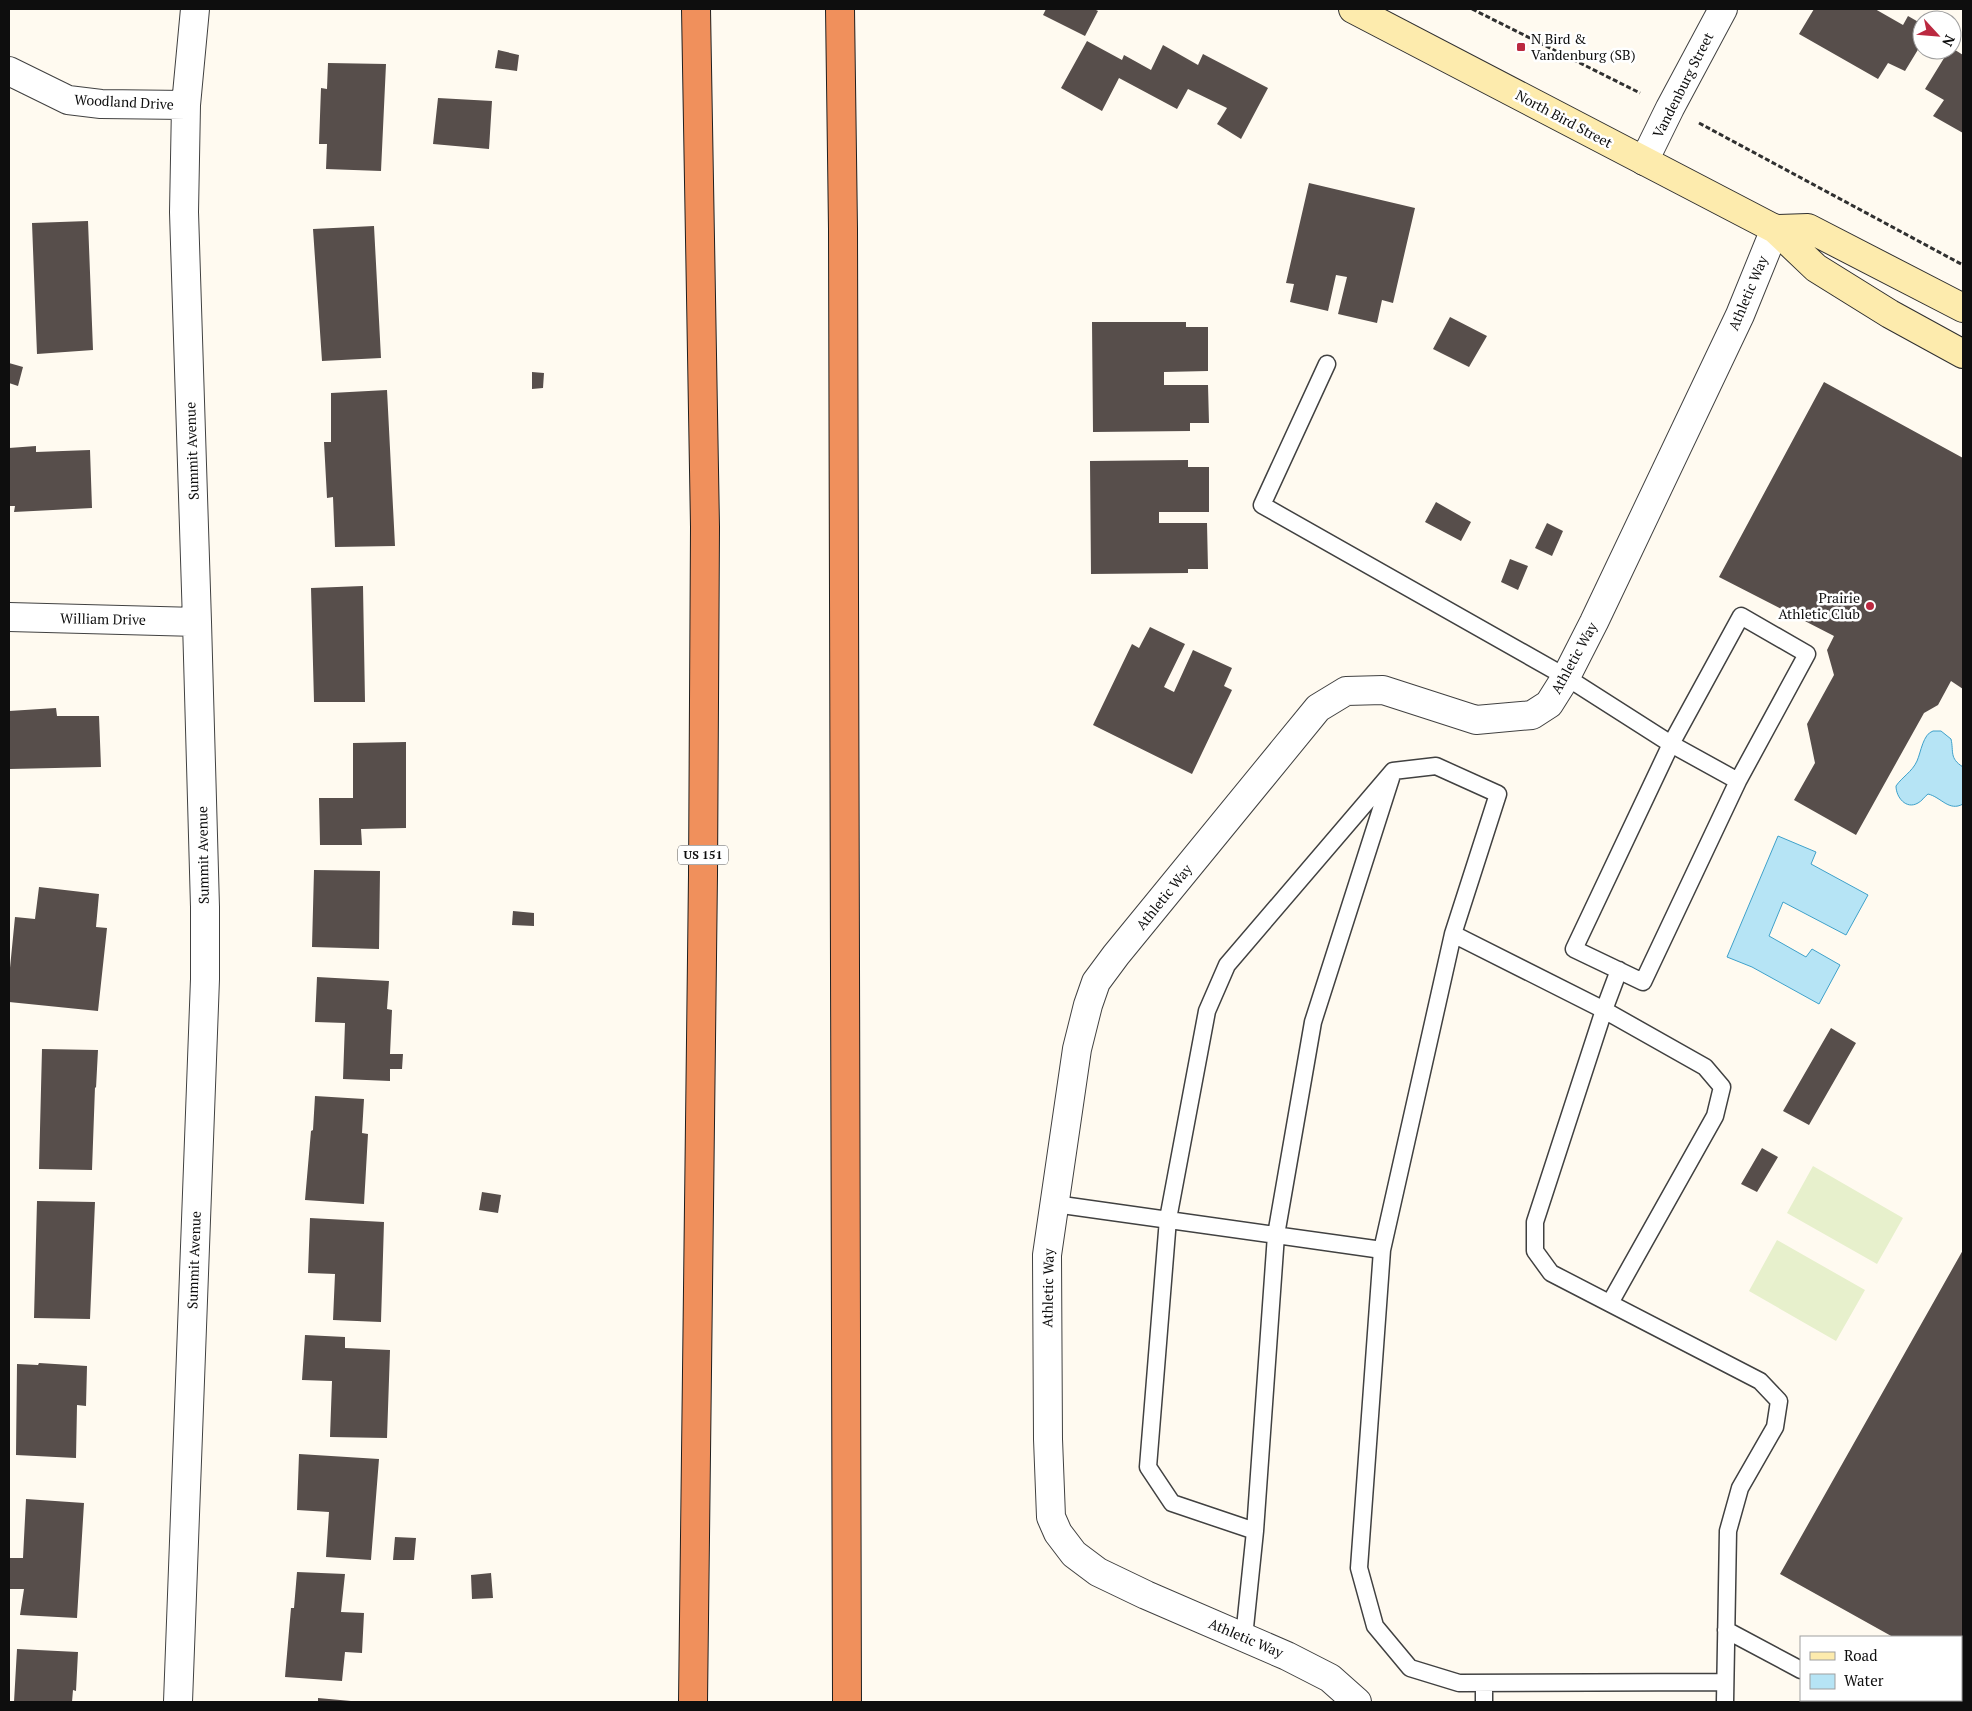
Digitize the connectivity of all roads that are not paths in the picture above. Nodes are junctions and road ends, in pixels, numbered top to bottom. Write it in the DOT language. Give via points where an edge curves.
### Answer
graph roads {
  1 [pos="195,9"];
  2 [pos="696,9"];
  3 [pos="840,9"];
  4 [pos="1353,9"];
  5 [pos="1723,9"];
  6 [pos="9,71"];
  7 [pos="186,105"];
  8 [pos="1644,161"];
  9 [pos="1775,229"];
  10 [pos="1963,308"];
  11 [pos="1963,354"];
  12 [pos="1327,364"];
  13 [pos="9,617"];
  14 [pos="198,622"];
  15 [pos="1566,677"];
  16 [pos="1671,744"];
  17 [pos="1393,771"];
  18 [pos="1738,781"];
  19 [pos="1454,934"];
  20 [pos="1619,970"];
  21 [pos="1604,1010"];
  22 [pos="1055,1204"];
  23 [pos="1168,1220"];
  24 [pos="1276,1235"];
  25 [pos="1382,1250"];
  26 [pos="1610,1303"];
  27 [pos="1255,1531"];
  28 [pos="1726,1630"];
  29 [pos="1244,1637"];
  30 [pos="1800,1669"];
  31 [pos="1725,1682"];
  32 [pos="1484,1683"];
  33 [pos="178,1702"];
  34 [pos="693,1702"];
  35 [pos="847,1702"];
  36 [pos="1357,1702"];
  37 [pos="1484,1702"];
  38 [pos="1725,1702"];
  1 -- 7 [label="street, Summit Avenue"];
  2 -- 34 [label="highway, US 151" via="705,527"];
  3 -- 35 [label="highway"];
  4 -- 8 [label="street, North Bird Street"];
  5 -- 8 [label="street, Vandenburg Street"];
  6 -- 7 [label="street, Woodland Drive" via="68,100 101,104"];
  7 -- 14 [label="street, Summit Avenue" via="184,212"];
  8 -- 9 [label="street, North Bird Street"];
  9 -- 10 [label="street, North Bird Street" via="1808,228"];
  9 -- 11 [label="street, North Bird Street" via="1816,268"];
  9 -- 15 [label="street, Athletic Way" via="1740,315"];
  12 -- 15 [label="lane" via="1262,505"];
  13 -- 14 [label="street, William Drive"];
  14 -- 33 [label="street, Summit Avenue" via="205,979"];
  15 -- 16 [label="lane"];
  15 -- 22 [label="street, Athletic Way" via="1549,704 1532,715 1476,720 1383,690 1346,691 1318,708 1096,982 1077,1049"];
  16 -- 18 [label="lane"];
  16 -- 18 [label="lane" via="1741,616 1807,654"];
  16 -- 20 [label="lane" via="1574,950"];
  17 -- 19 [label="lane" via="1436,766 1498,794"];
  17 -- 23 [label="lane" via="1227,965 1208,1011"];
  17 -- 24 [label="lane" via="1313,1022"];
  18 -- 20 [label="lane" via="1643,982"];
  19 -- 21 [label="lane"];
  19 -- 25 [label="lane"];
  20 -- 21 [label="lane"];
  21 -- 26 [label="lane" via="1535,1222 1535,1251 1552,1273"];
  21 -- 26 [label="lane" via="1704,1067 1722,1088 1715,1116"];
  22 -- 23 [label="lane"];
  22 -- 29 [label="street, Athletic Way" via="1047,1255 1051,1517 1058,1533 1074,1554 1098,1572"];
  23 -- 24 [label="lane"];
  23 -- 27 [label="lane" via="1148,1467 1172,1503"];
  24 -- 25 [label="lane"];
  24 -- 27 [label="lane"];
  25 -- 32 [label="lane" via="1359,1568 1375,1626 1410,1668 1459,1683"];
  26 -- 28 [label="lane" via="1760,1381 1779,1401 1775,1427 1740,1488 1728,1531"];
  27 -- 29 [label="lane"];
  28 -- 30 [label="lane"];
  28 -- 31 [label="lane"];
  29 -- 36 [label="street, Athletic Way" via="1330,1678"];
  31 -- 32 [label="lane"];
  31 -- 38 [label="lane"];
  32 -- 37 [label="lane"];
}
